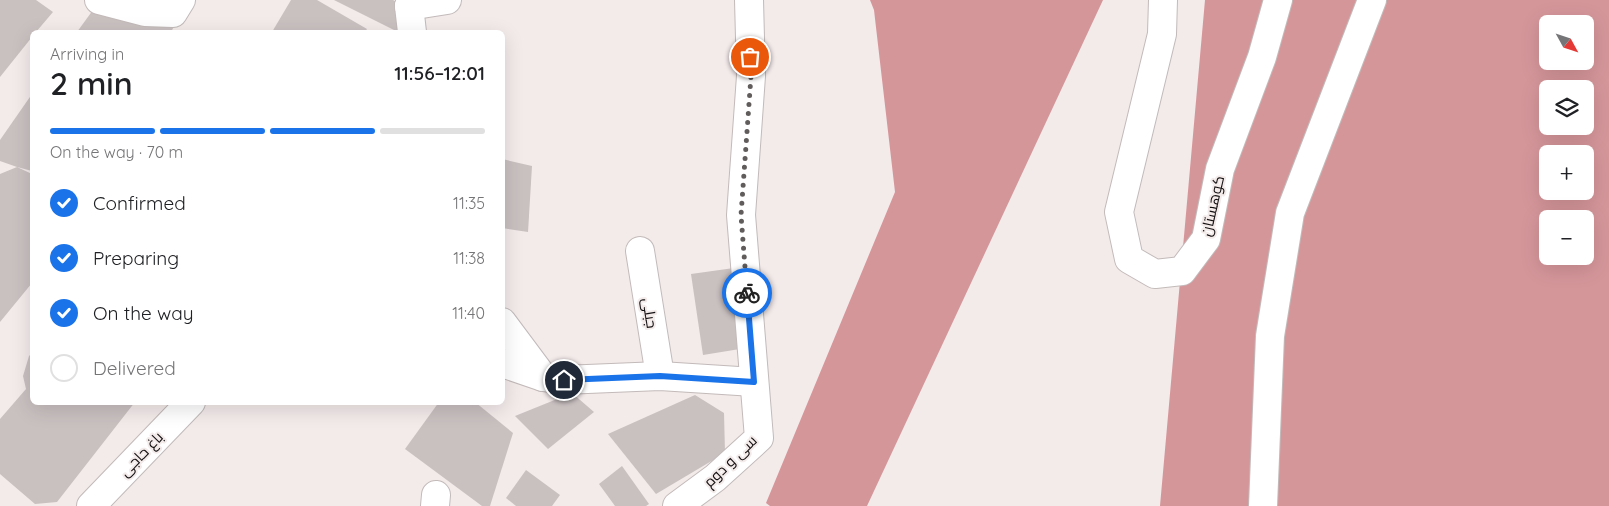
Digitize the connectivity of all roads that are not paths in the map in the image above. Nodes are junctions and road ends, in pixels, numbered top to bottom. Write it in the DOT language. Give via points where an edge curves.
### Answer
graph roads {
  1 [pos="99,0"];
  2 [pos="181,0"];
  3 [pos="447,0"];
  4 [pos="749,0"];
  5 [pos="1163,0"];
  6 [pos="1278,0"];
  7 [pos="1372,0"];
  8 [pos="404,3"];
  9 [pos="411,30"];
  10 [pos="640,251"];
  11 [pos="505,326"];
  12 [pos="505,364"];
  13 [pos="660,376"];
  14 [pos="543,377"];
  15 [pos="754,382"];
  16 [pos="188,405"];
  17 [pos="91,506"];
  18 [pos="677,506"];
  19 [pos="1263,506"];
  1 -- 2 [label="street" via="145,12 173,13"];
  3 -- 8 [label="street"];
  4 -- 15 [label="street, سی و دوم" via="751,76 741,215"];
  5 -- 6 [label="street, کوهستان" via="1162,34 1119,212 1129,259 1155,274 1182,271 1206,239 1220,169 1262,57"];
  7 -- 19 [label="street" via="1290,213 1270,336"];
  8 -- 9 [label="street"];
  10 -- 13 [label="street, جبلی"];
  11 -- 14 [label="street"];
  12 -- 14 [label="street"];
  13 -- 14 [label="street" via="564,380"];
  13 -- 15 [label="street"];
  15 -- 18 [label="street, سی و دوم" via="759,438 715,478"];
  16 -- 17 [label="street, باغ حاجی"];
}
